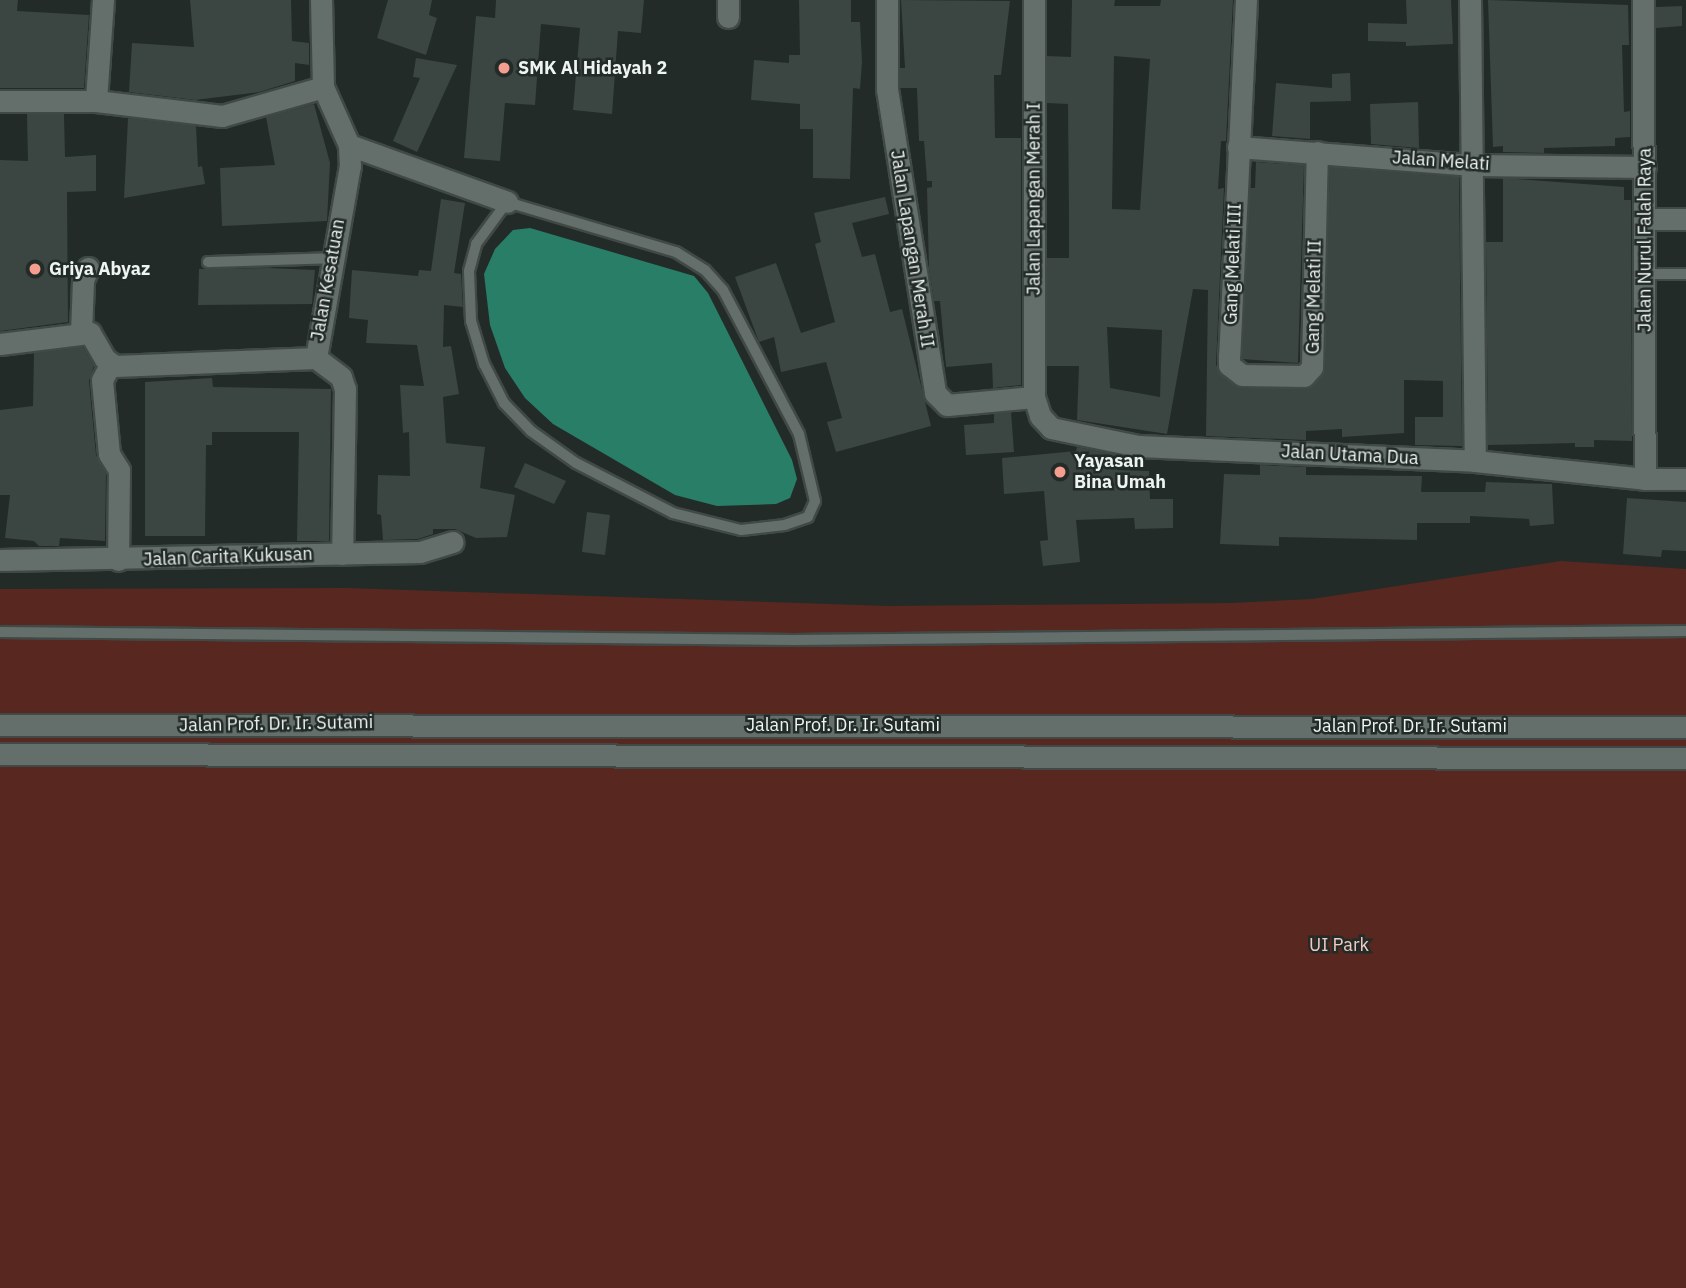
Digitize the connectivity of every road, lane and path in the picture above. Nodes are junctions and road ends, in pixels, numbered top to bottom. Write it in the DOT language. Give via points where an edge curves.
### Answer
graph roads {
  1 [pos="103,0"];
  2 [pos="321,0"];
  3 [pos="887,0"];
  4 [pos="1034,0"];
  5 [pos="1247,0"];
  6 [pos="1470,0"];
  7 [pos="1643,0"];
  8 [pos="323,87"];
  9 [pos="0,101"];
  10 [pos="96,101"];
  11 [pos="349,145"];
  12 [pos="1238,147"];
  13 [pos="1317,152"];
  14 [pos="1473,164"];
  15 [pos="1645,167"];
  16 [pos="507,202"];
  17 [pos="1646,219"];
  18 [pos="1686,219"];
  19 [pos="332,258"];
  20 [pos="208,262"];
  21 [pos="88,268"];
  22 [pos="1646,274"];
  23 [pos="1686,274"];
  24 [pos="81,333"];
  25 [pos="0,344"];
  26 [pos="316,358"];
  27 [pos="110,365"];
  28 [pos="1242,375"];
  29 [pos="1034,397"];
  30 [pos="1475,461"];
  31 [pos="1646,479"];
  32 [pos="1686,479"];
  33 [pos="453,541"];
  34 [pos="342,554"];
  35 [pos="0,560"];
  36 [pos="118,560"];
  37 [pos="1686,631"];
  38 [pos="0,632"];
  39 [pos="0,725"];
  40 [pos="1686,727"];
  41 [pos="0,754"];
  42 [pos="1686,758"];
  1 -- 10 [label="street"];
  2 -- 8 [label="street, Jalan Kesatuan"];
  3 -- 29 [label="street, Jalan Lapangan Merah II" via="887,89 935,393 947,405"];
  4 -- 29 [label="street, Jalan Lapangan Merah I"];
  5 -- 12 [label="street"];
  6 -- 14 [label="street"];
  7 -- 15 [label="street, Jalan Nurul Falah Raya"];
  8 -- 10 [label="street" via="222,116"];
  8 -- 11 [label="street, Jalan Kesatuan"];
  9 -- 10 [label="street"];
  11 -- 16 [label="street"];
  11 -- 19 [label="street, Jalan Kesatuan" via="350,166"];
  12 -- 13 [label="street, Jalan Melati"];
  12 -- 28 [label="street, Gang Melati III" via="1229,365"];
  13 -- 14 [label="street, Jalan Melati"];
  13 -- 28 [label="street, Gang Melati II" via="1312,367 1304,376"];
  14 -- 15 [label="street, Jalan Melati"];
  14 -- 30 [label="street"];
  15 -- 17 [label="street, Jalan Nurul Falah Raya"];
  16 -- 16 [label="lane" via="476,244 469,271 471,321 484,363 504,403 531,431 576,463 673,513 741,530 785,525 808,516 815,501 799,434 723,290 705,270 676,251"];
  17 -- 18 [label="street"];
  17 -- 22 [label="street, Jalan Nurul Falah Raya"];
  19 -- 20 [label="lane"];
  19 -- 26 [label="street, Jalan Kesatuan"];
  21 -- 24 [label="street" via="83,280"];
  22 -- 23 [label="lane"];
  22 -- 31 [label="street, Jalan Nurul Falah Raya"];
  24 -- 25 [label="street"];
  24 -- 27 [label="street" via="97,339"];
  26 -- 27 [label="street"];
  26 -- 34 [label="street, Jalan Kesatuan" via="341,377 345,389"];
  27 -- 36 [label="street" via="102,380 109,454 119,470"];
  29 -- 30 [label="street, Jalan Utama Dua" via="1040,416 1051,428 1138,446"];
  30 -- 31 [label="street, Jalan Utama Dua"];
  31 -- 32 [label="street, Jalan Utama Dua"];
  33 -- 34 [label="street, Jalan Carita Kukusan" via="431,551"];
  34 -- 36 [label="street, Jalan Carita Kukusan"];
  35 -- 36 [label="street, Jalan Carita Kukusan"];
  37 -- 38 [label="lane" via="807,640"];
  39 -- 40 [label="street, Jalan Prof. Dr. Ir. Sutami"];
  41 -- 42 [label="street, Jalan Prof. Dr. Ir. Sutami"];
}
